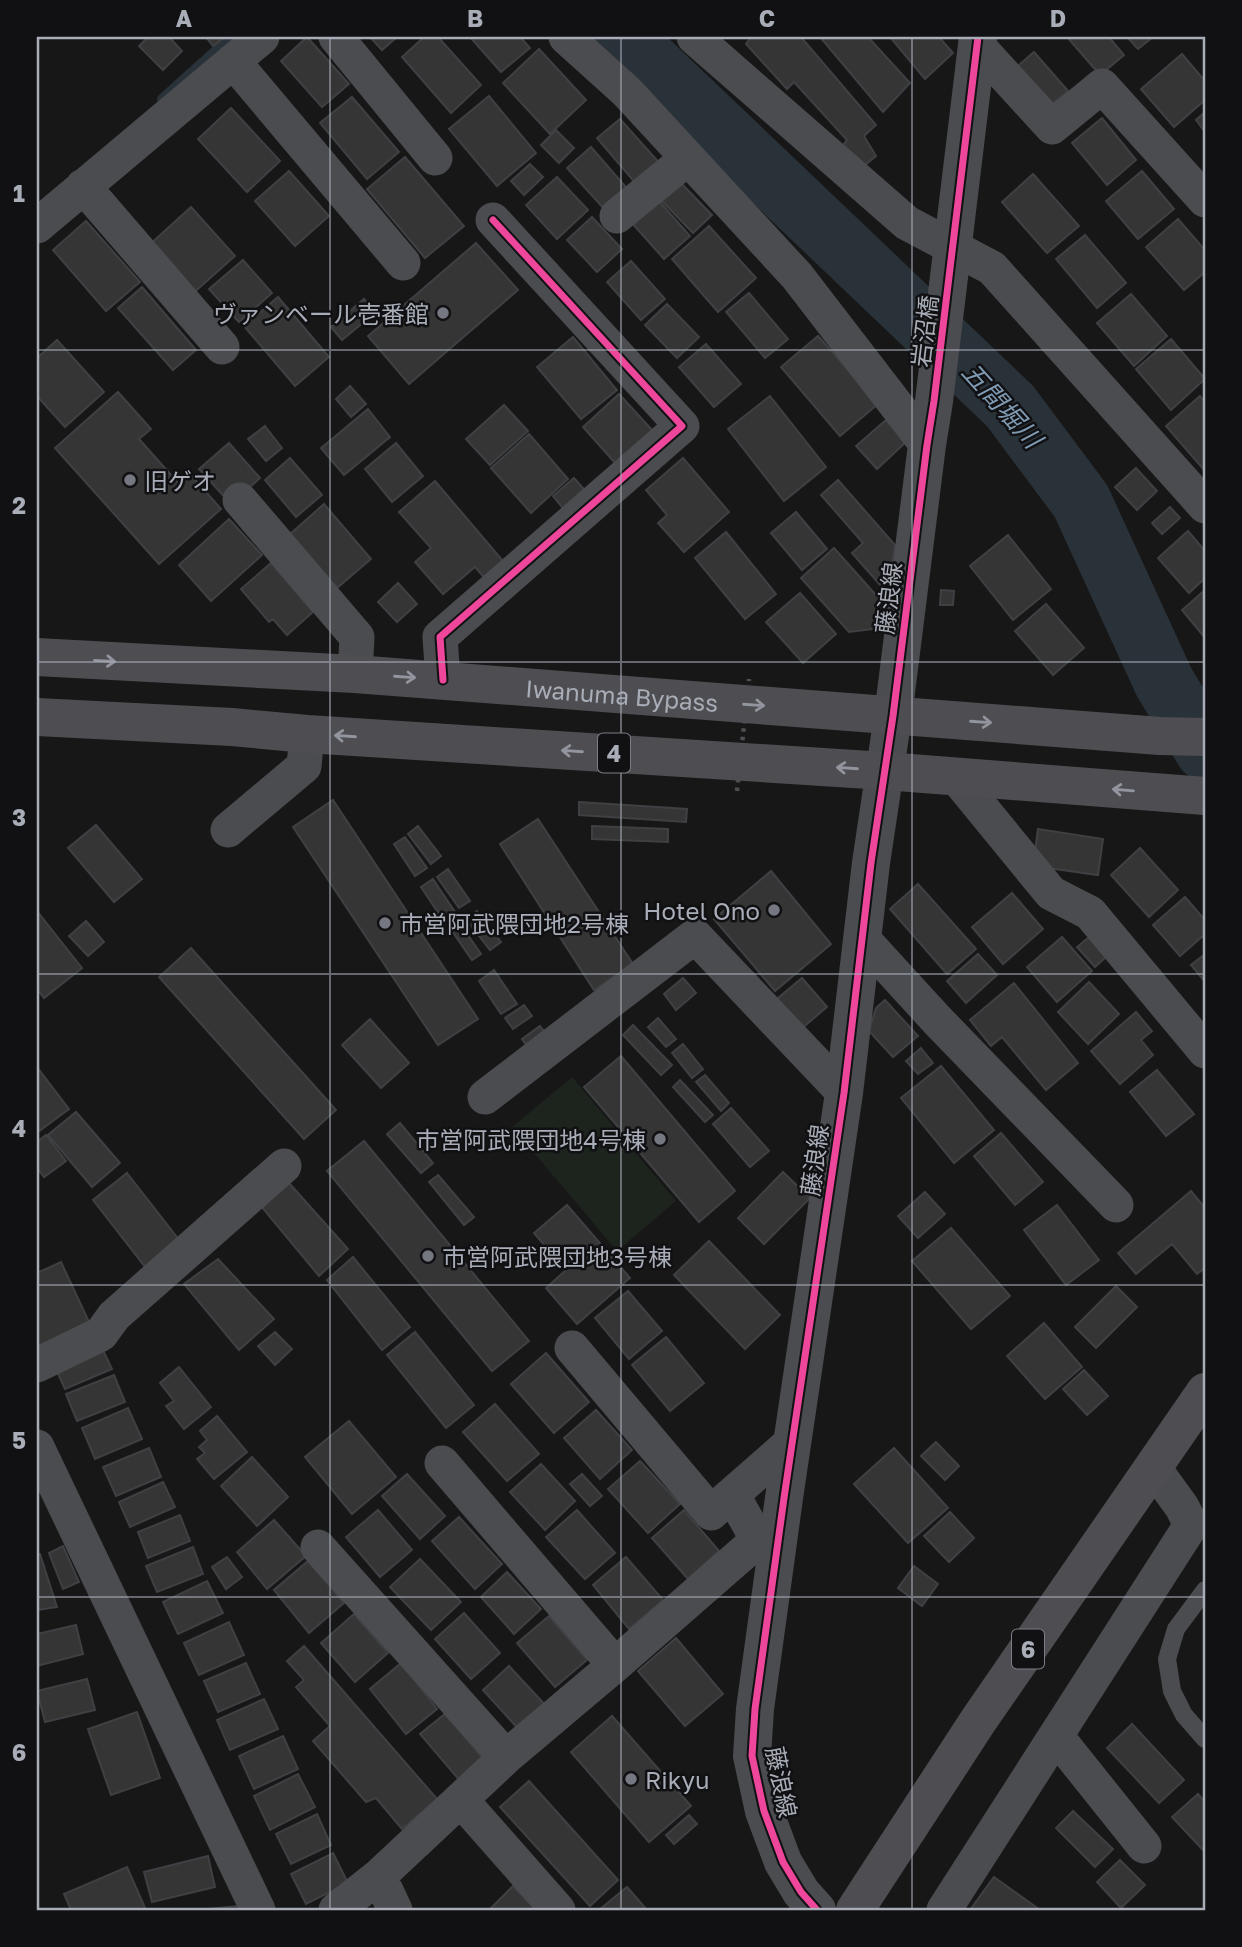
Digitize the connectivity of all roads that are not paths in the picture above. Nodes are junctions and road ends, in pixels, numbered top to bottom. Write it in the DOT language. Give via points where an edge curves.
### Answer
graph roads {
  1 [pos="262,37"];
  2 [pos="336,37"];
  3 [pos="566,37"];
  4 [pos="694,37"];
  5 [pos="977,41"];
  6 [pos="233,61"];
  7 [pos="435,158"];
  8 [pos="688,158"];
  9 [pos="83,186"];
  10 [pos="1205,200"];
  11 [pos="617,216"];
  12 [pos="493,220"];
  13 [pos="37,226"];
  14 [pos="952,257"];
  15 [pos="403,263"];
  16 [pos="222,347"];
  17 [pos="934,401"];
  18 [pos="927,445"];
  19 [pos="240,500"];
  20 [pos="1205,506"];
  21 [pos="37,657"];
  22 [pos="355,674"];
  23 [pos="443,680"];
  24 [pos="894,716"];
  25 [pos="37,717"];
  26 [pos="307,734"];
  27 [pos="1205,737"];
  28 [pos="885,771"];
  29 [pos="956,777"];
  30 [pos="1198,796"];
  31 [pos="228,830"];
  32 [pos="862,937"];
  33 [pos="1205,1051"];
  34 [pos="844,1093"];
  35 [pos="485,1097"];
  36 [pos="284,1166"];
  37 [pos="1116,1205"];
  38 [pos="572,1348"];
  39 [pos="37,1365"];
  40 [pos="1205,1392"];
  41 [pos="792,1442"];
  42 [pos="37,1447"];
  43 [pos="442,1463"];
  44 [pos="1153,1467"];
  45 [pos="733,1496"];
  46 [pos="318,1547"];
  47 [pos="1205,1590"];
  48 [pos="615,1665"];
  49 [pos="1056,1736"];
  50 [pos="1205,1739"];
  51 [pos="506,1758"];
  52 [pos="461,1800"];
  53 [pos="1144,1846"];
  54 [pos="379,1876"];
  55 [pos="258,1910"];
  56 [pos="336,1910"];
  57 [pos="395,1910"];
  58 [pos="558,1910"];
  59 [pos="817,1910"];
  60 [pos="855,1910"];
  61 [pos="944,1910"];
  1 -- 6 [label="street"];
  2 -- 7 [label="street"];
  3 -- 8 [label="street"];
  4 -- 14 [label="street"];
  5 -- 10 [label="street" via="1052,127 1102,86"];
  5 -- 14 [label="street"];
  6 -- 9 [label="street"];
  6 -- 15 [label="street"];
  8 -- 11 [label="street"];
  8 -- 18 [label="street" via="797,276"];
  9 -- 13 [label="street"];
  9 -- 16 [label="street"];
  12 -- 23 [label="street" via="682,426 440,638"];
  14 -- 17 [label="street, 岩沼橋"];
  14 -- 20 [label="street" via="992,268"];
  17 -- 18 [label="street, 藤浪線"];
  18 -- 24 [label="street, 藤浪線"];
  19 -- 22 [label="street" via="357,638"];
  21 -- 22 [label="highway, Iwanuma Bypass, one-way"];
  22 -- 23 [label="highway, Iwanuma Bypass, one-way"];
  23 -- 24 [label="highway, Iwanuma Bypass, one-way"];
  24 -- 27 [label="highway, Iwanuma Bypass, one-way"];
  24 -- 28 [label="street, 藤浪線"];
  25 -- 26 [label="highway, 4"];
  28 -- 26 [label="highway, 4, one-way"];
  26 -- 31 [label="street" via="304,766"];
  28 -- 29 [label="highway, 4"];
  28 -- 32 [label="street, 藤浪線"];
  30 -- 29 [label="highway, 4, one-way"];
  29 -- 33 [label="street" via="1051,893 1090,914"];
  32 -- 34 [label="street, 藤浪線"];
  32 -- 37 [label="street"];
  34 -- 35 [label="street" via="695,936"];
  34 -- 41 [label="street, 藤浪線"];
  36 -- 39 [label="street" via="114,1315 102,1334"];
  38 -- 45 [label="street" via="711,1513"];
  40 -- 44 [label="highway, 6"];
  41 -- 45 [label="street"];
  41 -- 59 [label="street, 藤浪線" via="752,1756 764,1811 783,1862"];
  42 -- 55 [label="street"];
  43 -- 48 [label="street"];
  44 -- 49 [label="street" via="1191,1525"];
  44 -- 60 [label="highway, 6"];
  45 -- 48 [label="street" via="758,1540"];
  46 -- 51 [label="street"];
  47 -- 50 [label="lane" via="1176,1629 1167,1659 1172,1692"];
  48 -- 51 [label="street"];
  49 -- 53 [label="street"];
  49 -- 61 [label="street"];
  51 -- 52 [label="street"];
  52 -- 54 [label="street"];
  52 -- 58 [label="street"];
  54 -- 56 [label="street"];
  54 -- 57 [label="street"];
}
